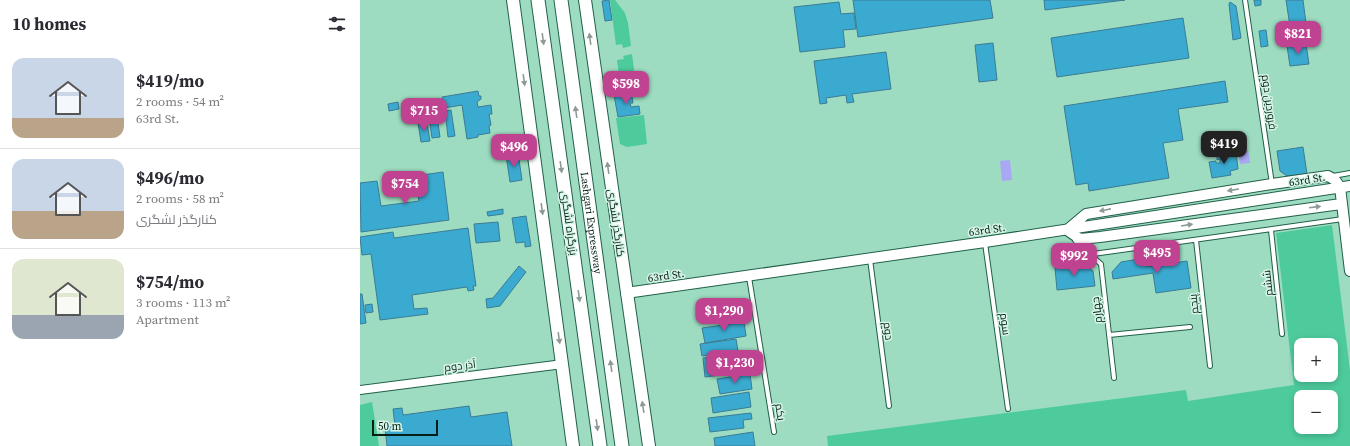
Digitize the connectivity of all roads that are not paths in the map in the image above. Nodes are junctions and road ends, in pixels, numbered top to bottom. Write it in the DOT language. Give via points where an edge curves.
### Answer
graph roads {
  1 [pos="512,0"];
  2 [pos="538,0"];
  3 [pos="561,0"];
  4 [pos="585,0"];
  5 [pos="1245,0"];
  6 [pos="1350,173"];
  7 [pos="1328,176"];
  8 [pos="1272,184"];
  9 [pos="1345,187"];
  10 [pos="1341,204"];
  11 [pos="1343,219"];
  12 [pos="1067,230"];
  13 [pos="1271,230"];
  14 [pos="1196,240"];
  15 [pos="985,242"];
  16 [pos="1086,255"];
  17 [pos="870,259"];
  18 [pos="1350,271"];
  19 [pos="749,277"];
  20 [pos="626,293"];
  21 [pos="1190,327"];
  22 [pos="1282,334"];
  23 [pos="1109,335"];
  24 [pos="563,364"];
  25 [pos="1210,366"];
  26 [pos="1114,378"];
  27 [pos="360,390"];
  28 [pos="888,406"];
  29 [pos="1008,409"];
  30 [pos="774,432"];
  31 [pos="573,446"];
  32 [pos="600,446"];
  33 [pos="622,446"];
  34 [pos="649,446"];
  1 -- 24 [label="main road, one-way"];
  2 -- 32 [label="highway, بزرگراه لشگری, one-way"];
  33 -- 3 [label="highway, Lashgari Expressway, one-way"];
  20 -- 4 [label="main road, کنارگذر لشگری, one-way"];
  5 -- 8 [label="lane, فروردین دوم"];
  6 -- 7 [label="lane"];
  7 -- 8 [label="street"];
  7 -- 9 [label="street"];
  8 -- 12 [label="street, one-way" via="1086,214"];
  9 -- 10 [label="street"];
  9 -- 12 [label="street, 63rd St."];
  10 -- 11 [label="street"];
  12 -- 10 [label="street, one-way" via="1080,239"];
  11 -- 13 [label="lane"];
  11 -- 18 [label="street"];
  12 -- 15 [label="street, 63rd St."];
  12 -- 16 [label="lane, چهارم"];
  13 -- 14 [label="lane"];
  13 -- 22 [label="lane, ششم"];
  14 -- 16 [label="lane"];
  14 -- 25 [label="lane, پنجم"];
  15 -- 17 [label="street, 63rd St."];
  15 -- 29 [label="lane, سوم"];
  16 -- 23 [label="lane, چهارم" via="1101,264"];
  17 -- 19 [label="street, 63rd St."];
  17 -- 28 [label="lane, دوم"];
  19 -- 20 [label="street, 63rd St."];
  19 -- 30 [label="lane, یکم"];
  34 -- 20 [label="main road, کنارگذر لشگری, one-way"];
  21 -- 23 [label="lane"];
  23 -- 26 [label="lane, چهارم"];
  24 -- 27 [label="street, آذر دوم"];
  24 -- 31 [label="main road"];
}
